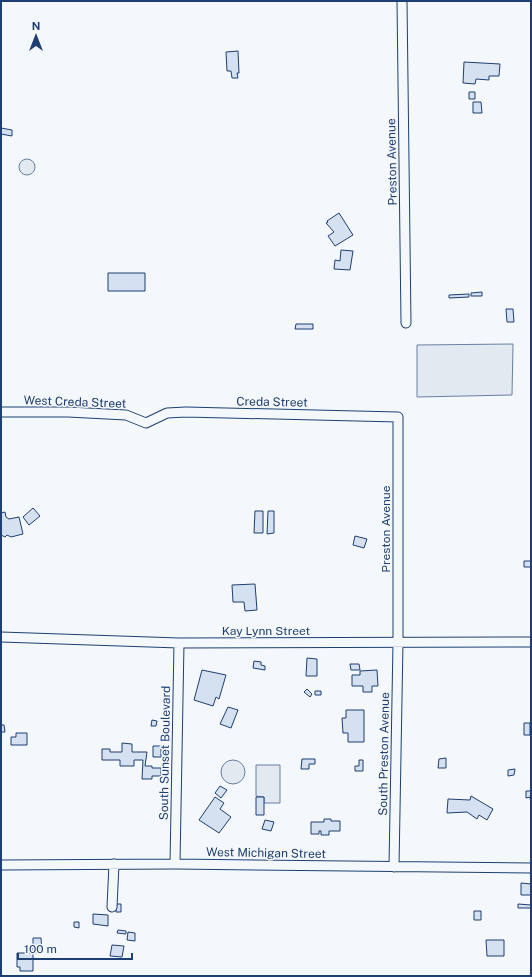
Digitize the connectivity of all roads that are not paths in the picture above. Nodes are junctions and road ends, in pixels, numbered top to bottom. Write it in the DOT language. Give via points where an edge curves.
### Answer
graph roads {
  1 [pos="402,1"];
  2 [pos="406,323"];
  3 [pos="1,412"];
  4 [pos="398,417"];
  5 [pos="146,423"];
  6 [pos="1,636"];
  7 [pos="398,642"];
  8 [pos="531,642"];
  9 [pos="179,643"];
  10 [pos="114,864"];
  11 [pos="175,864"];
  12 [pos="1,865"];
  13 [pos="394,867"];
  14 [pos="531,868"];
  15 [pos="112,907"];
  1 -- 2 [label="street, Preston Avenue"];
  3 -- 5 [label="street, West Creda Street" via="126,415"];
  4 -- 5 [label="street, Creda Street" via="186,412 167,413"];
  4 -- 7 [label="street, Preston Avenue"];
  6 -- 9 [label="street, Kay Lynn Street"];
  7 -- 8 [label="street, Kay Lynn Street"];
  7 -- 9 [label="street, Kay Lynn Street"];
  7 -- 13 [label="street, South Preston Avenue"];
  9 -- 11 [label="street, South Sunset Boulevard"];
  10 -- 11 [label="street, West Michigan Street"];
  10 -- 12 [label="street, West Michigan Street"];
  10 -- 15 [label="street"];
  11 -- 13 [label="street, West Michigan Street"];
  13 -- 14 [label="street, West Michigan Street"];
}
